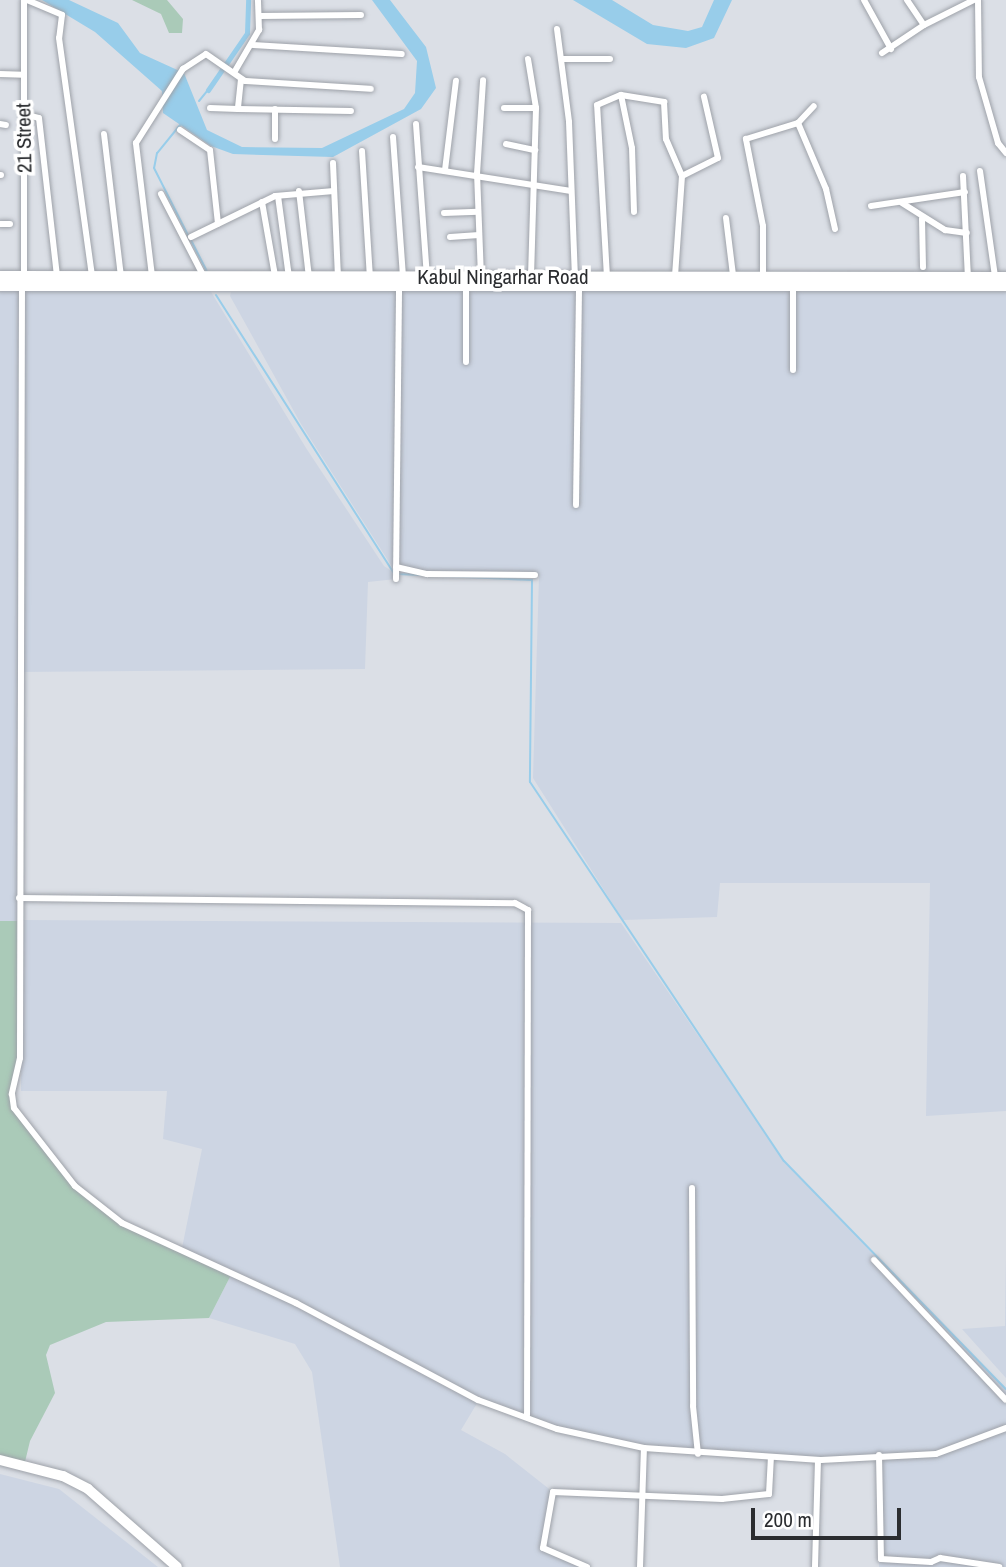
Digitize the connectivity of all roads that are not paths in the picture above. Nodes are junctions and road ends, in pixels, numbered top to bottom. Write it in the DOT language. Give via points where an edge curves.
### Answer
graph roads {
  1 [pos="26,0"];
  2 [pos="258,0"];
  3 [pos="864,0"];
  4 [pos="907,0"];
  5 [pos="976,0"];
  6 [pos="360,15"];
  7 [pos="259,16"];
  8 [pos="924,25"];
  9 [pos="557,29"];
  10 [pos="253,45"];
  11 [pos="891,49"];
  12 [pos="882,53"];
  13 [pos="402,54"];
  14 [pos="528,59"];
  15 [pos="562,59"];
  16 [pos="610,59"];
  17 [pos="230,67"];
  18 [pos="0,74"];
  19 [pos="23,75"];
  20 [pos="241,79"];
  21 [pos="483,80"];
  22 [pos="456,81"];
  23 [pos="371,89"];
  24 [pos="621,95"];
  25 [pos="704,97"];
  26 [pos="814,106"];
  27 [pos="210,108"];
  28 [pos="504,108"];
  29 [pos="536,108"];
  30 [pos="238,109"];
  31 [pos="275,109"];
  32 [pos="351,111"];
  33 [pos="23,114"];
  34 [pos="798,123"];
  35 [pos="416,124"];
  36 [pos="180,130"];
  37 [pos="104,134"];
  38 [pos="393,137"];
  39 [pos="275,139"];
  40 [pos="1006,139"];
  41 [pos="998,143"];
  42 [pos="506,144"];
  43 [pos="535,149"];
  44 [pos="362,150"];
  45 [pos="1006,153"];
  46 [pos="332,163"];
  47 [pos="418,167"];
  48 [pos="445,170"];
  49 [pos="980,171"];
  50 [pos="477,174"];
  51 [pos="682,176"];
  52 [pos="963,176"];
  53 [pos="533,183"];
  54 [pos="299,191"];
  55 [pos="334,191"];
  56 [pos="571,191"];
  57 [pos="965,192"];
  58 [pos="161,194"];
  59 [pos="278,196"];
  60 [pos="262,202"];
  61 [pos="902,202"];
  62 [pos="871,206"];
  63 [pos="478,212"];
  64 [pos="634,212"];
  65 [pos="444,213"];
  66 [pos="726,218"];
  67 [pos="922,219"];
  68 [pos="0,224"];
  69 [pos="10,224"];
  70 [pos="218,224"];
  71 [pos="835,229"];
  72 [pos="967,233"];
  73 [pos="479,235"];
  74 [pos="191,237"];
  75 [pos="450,237"];
  76 [pos="923,267"];
  77 [pos="733,275"];
  78 [pos="0,276"];
  79 [pos="121,276"];
  80 [pos="275,276"];
  81 [pos="675,276"];
  82 [pos="763,276"];
  83 [pos="152,277"];
  84 [pos="204,277"];
  85 [pos="289,277"];
  86 [pos="309,277"];
  87 [pos="338,277"];
  88 [pos="370,277"];
  89 [pos="427,277"];
  90 [pos="481,277"];
  91 [pos="531,277"];
  92 [pos="607,277"];
  93 [pos="968,277"];
  94 [pos="58,278"];
  95 [pos="93,278"];
  96 [pos="1000,278"];
  97 [pos="23,279"];
  98 [pos="400,280"];
  99 [pos="577,281"];
  100 [pos="793,281"];
  101 [pos="0,286"];
  102 [pos="466,286"];
  103 [pos="1006,286"];
  104 [pos="466,362"];
  105 [pos="793,370"];
  106 [pos="576,505"];
  107 [pos="396,567"];
  108 [pos="535,575"];
  109 [pos="396,579"];
  110 [pos="19,898"];
  111 [pos="692,1188"];
  112 [pos="873,1260"];
  113 [pos="1006,1400"];
  114 [pos="527,1415"];
  115 [pos="1006,1428"];
  116 [pos="644,1448"];
  117 [pos="698,1454"];
  118 [pos="879,1455"];
  119 [pos="771,1458"];
  120 [pos="0,1460"];
  121 [pos="818,1460"];
  122 [pos="644,1498"];
  123 [pos="177,1567"];
  124 [pos="587,1567"];
  125 [pos="640,1567"];
  126 [pos="815,1567"];
  127 [pos="999,1567"];
  1 -- 19 [label="street, 21 Street"];
  1 -- 95 [label="street" via="62,15 60,48"];
  2 -- 7 [label="street"];
  3 -- 11 [label="street"];
  4 -- 8 [label="street"];
  5 -- 8 [label="street"];
  5 -- 41 [label="street" via="979,77"];
  6 -- 7 [label="street"];
  7 -- 10 [label="street"];
  8 -- 11 [label="street"];
  9 -- 15 [label="street"];
  10 -- 13 [label="street"];
  10 -- 17 [label="street"];
  11 -- 12 [label="street"];
  14 -- 29 [label="street"];
  15 -- 16 [label="street"];
  15 -- 56 [label="street"];
  17 -- 20 [label="street"];
  17 -- 83 [label="street" via="206,54 183,69 162,97 135,149"];
  18 -- 19 [label="street"];
  19 -- 33 [label="street, 21 Street"];
  20 -- 23 [label="street"];
  20 -- 30 [label="street"];
  21 -- 50 [label="street"];
  22 -- 48 [label="street"];
  24 -- 51 [label="street" via="664,102 666,139"];
  24 -- 64 [label="street" via="632,148"];
  24 -- 92 [label="street" via="597,105"];
  25 -- 51 [label="street" via="718,158"];
  26 -- 34 [label="street"];
  27 -- 30 [label="street"];
  28 -- 29 [label="street"];
  29 -- 43 [label="street"];
  30 -- 31 [label="street"];
  31 -- 32 [label="street"];
  31 -- 39 [label="street"];
  33 -- 94 [label="street" via="39,118"];
  33 -- 97 [label="street, 21 Street"];
  34 -- 71 [label="street" via="826,189"];
  34 -- 82 [label="street" via="746,139 763,226"];
  35 -- 47 [label="street"];
  36 -- 70 [label="street" via="210,150"];
  37 -- 79 [label="street"];
  38 -- 98 [label="street"];
  40 -- 41 [label="street"];
  41 -- 45 [label="street"];
  42 -- 43 [label="street"];
  43 -- 53 [label="street"];
  44 -- 88 [label="street"];
  46 -- 55 [label="street"];
  47 -- 48 [label="street"];
  47 -- 89 [label="street"];
  48 -- 50 [label="street"];
  49 -- 96 [label="street"];
  50 -- 53 [label="street"];
  50 -- 63 [label="street"];
  51 -- 81 [label="street"];
  52 -- 57 [label="street"];
  53 -- 56 [label="street"];
  53 -- 91 [label="street"];
  54 -- 55 [label="street"];
  54 -- 59 [label="street"];
  54 -- 86 [label="street"];
  55 -- 87 [label="street"];
  56 -- 99 [label="street"];
  57 -- 61 [label="street"];
  57 -- 72 [label="street"];
  58 -- 84 [label="street"];
  59 -- 60 [label="street"];
  59 -- 85 [label="street"];
  60 -- 70 [label="street"];
  60 -- 80 [label="street"];
  61 -- 62 [label="street"];
  61 -- 67 [label="street"];
  63 -- 65 [label="street"];
  63 -- 73 [label="street"];
  66 -- 77 [label="street"];
  67 -- 72 [label="street"];
  67 -- 76 [label="street"];
  68 -- 69 [label="street"];
  70 -- 74 [label="street"];
  72 -- 93 [label="street"];
  73 -- 75 [label="street"];
  73 -- 90 [label="street"];
  77 -- 81 [label="highway, Kabul Ningarhar Road"];
  77 -- 82 [label="highway, Kabul Ningarhar Road"];
  78 -- 97 [label="highway, Kabul Ningarhar Road"];
  79 -- 83 [label="highway, Kabul Ningarhar Road"];
  79 -- 95 [label="highway, Kabul Ningarhar Road"];
  80 -- 84 [label="highway, Kabul Ningarhar Road"];
  80 -- 85 [label="highway, Kabul Ningarhar Road"];
  81 -- 92 [label="highway, Kabul Ningarhar Road"];
  82 -- 100 [label="highway, Kabul Ningarhar Road"];
  83 -- 84 [label="highway, Kabul Ningarhar Road"];
  85 -- 86 [label="highway, Kabul Ningarhar Road"];
  86 -- 87 [label="highway, Kabul Ningarhar Road"];
  87 -- 88 [label="highway, Kabul Ningarhar Road"];
  88 -- 98 [label="highway, Kabul Ningarhar Road"];
  89 -- 90 [label="highway, Kabul Ningarhar Road"];
  89 -- 98 [label="highway, Kabul Ningarhar Road"];
  90 -- 91 [label="highway, Kabul Ningarhar Road"];
  91 -- 99 [label="highway, Kabul Ningarhar Road"];
  92 -- 99 [label="highway, Kabul Ningarhar Road"];
  93 -- 96 [label="highway, Kabul Ningarhar Road"];
  93 -- 100 [label="highway, Kabul Ningarhar Road"];
  94 -- 95 [label="highway, Kabul Ningarhar Road"];
  94 -- 97 [label="highway, Kabul Ningarhar Road"];
  97 -- 98 [label="highway, Kabul Ningarhar Road"];
  97 -- 101 [label="highway, Kabul Ningarhar Road"];
  97 -- 110 [label="street, 21 Street"];
  98 -- 102 [label="highway, Kabul Ningarhar Road"];
  98 -- 107 [label="street"];
  99 -- 100 [label="highway, Kabul Ningarhar Road"];
  99 -- 102 [label="highway, Kabul Ningarhar Road"];
  99 -- 106 [label="street"];
  100 -- 103 [label="highway, Kabul Ningarhar Road"];
  100 -- 105 [label="street"];
  102 -- 104 [label="street"];
  107 -- 108 [label="street" via="427,575"];
  107 -- 109 [label="street"];
  110 -- 114 [label="street, 21 Street" via="20,1058 13,1076 14,1108 75,1186 122,1223 296,1303 478,1400"];
  110 -- 114 [label="street" via="515,903 528,910"];
  111 -- 117 [label="street" via="693,1406"];
  112 -- 113 [label="street"];
  114 -- 116 [label="street, 21 Street" via="556,1429"];
  115 -- 118 [label="street, 21 Street" via="936,1454"];
  116 -- 117 [label="street, 21 Street"];
  116 -- 122 [label="street"];
  117 -- 119 [label="street, 21 Street"];
  118 -- 121 [label="street, 21 Street"];
  118 -- 127 [label="street" via="881,1559 931,1562 940,1558"];
  119 -- 121 [label="street, 21 Street"];
  119 -- 122 [label="street" via="769,1494"];
  120 -- 123 [label="highway" via="63,1476 88,1489"];
  121 -- 126 [label="street"];
  122 -- 124 [label="street" via="553,1492 543,1548"];
  122 -- 125 [label="street"];
}
